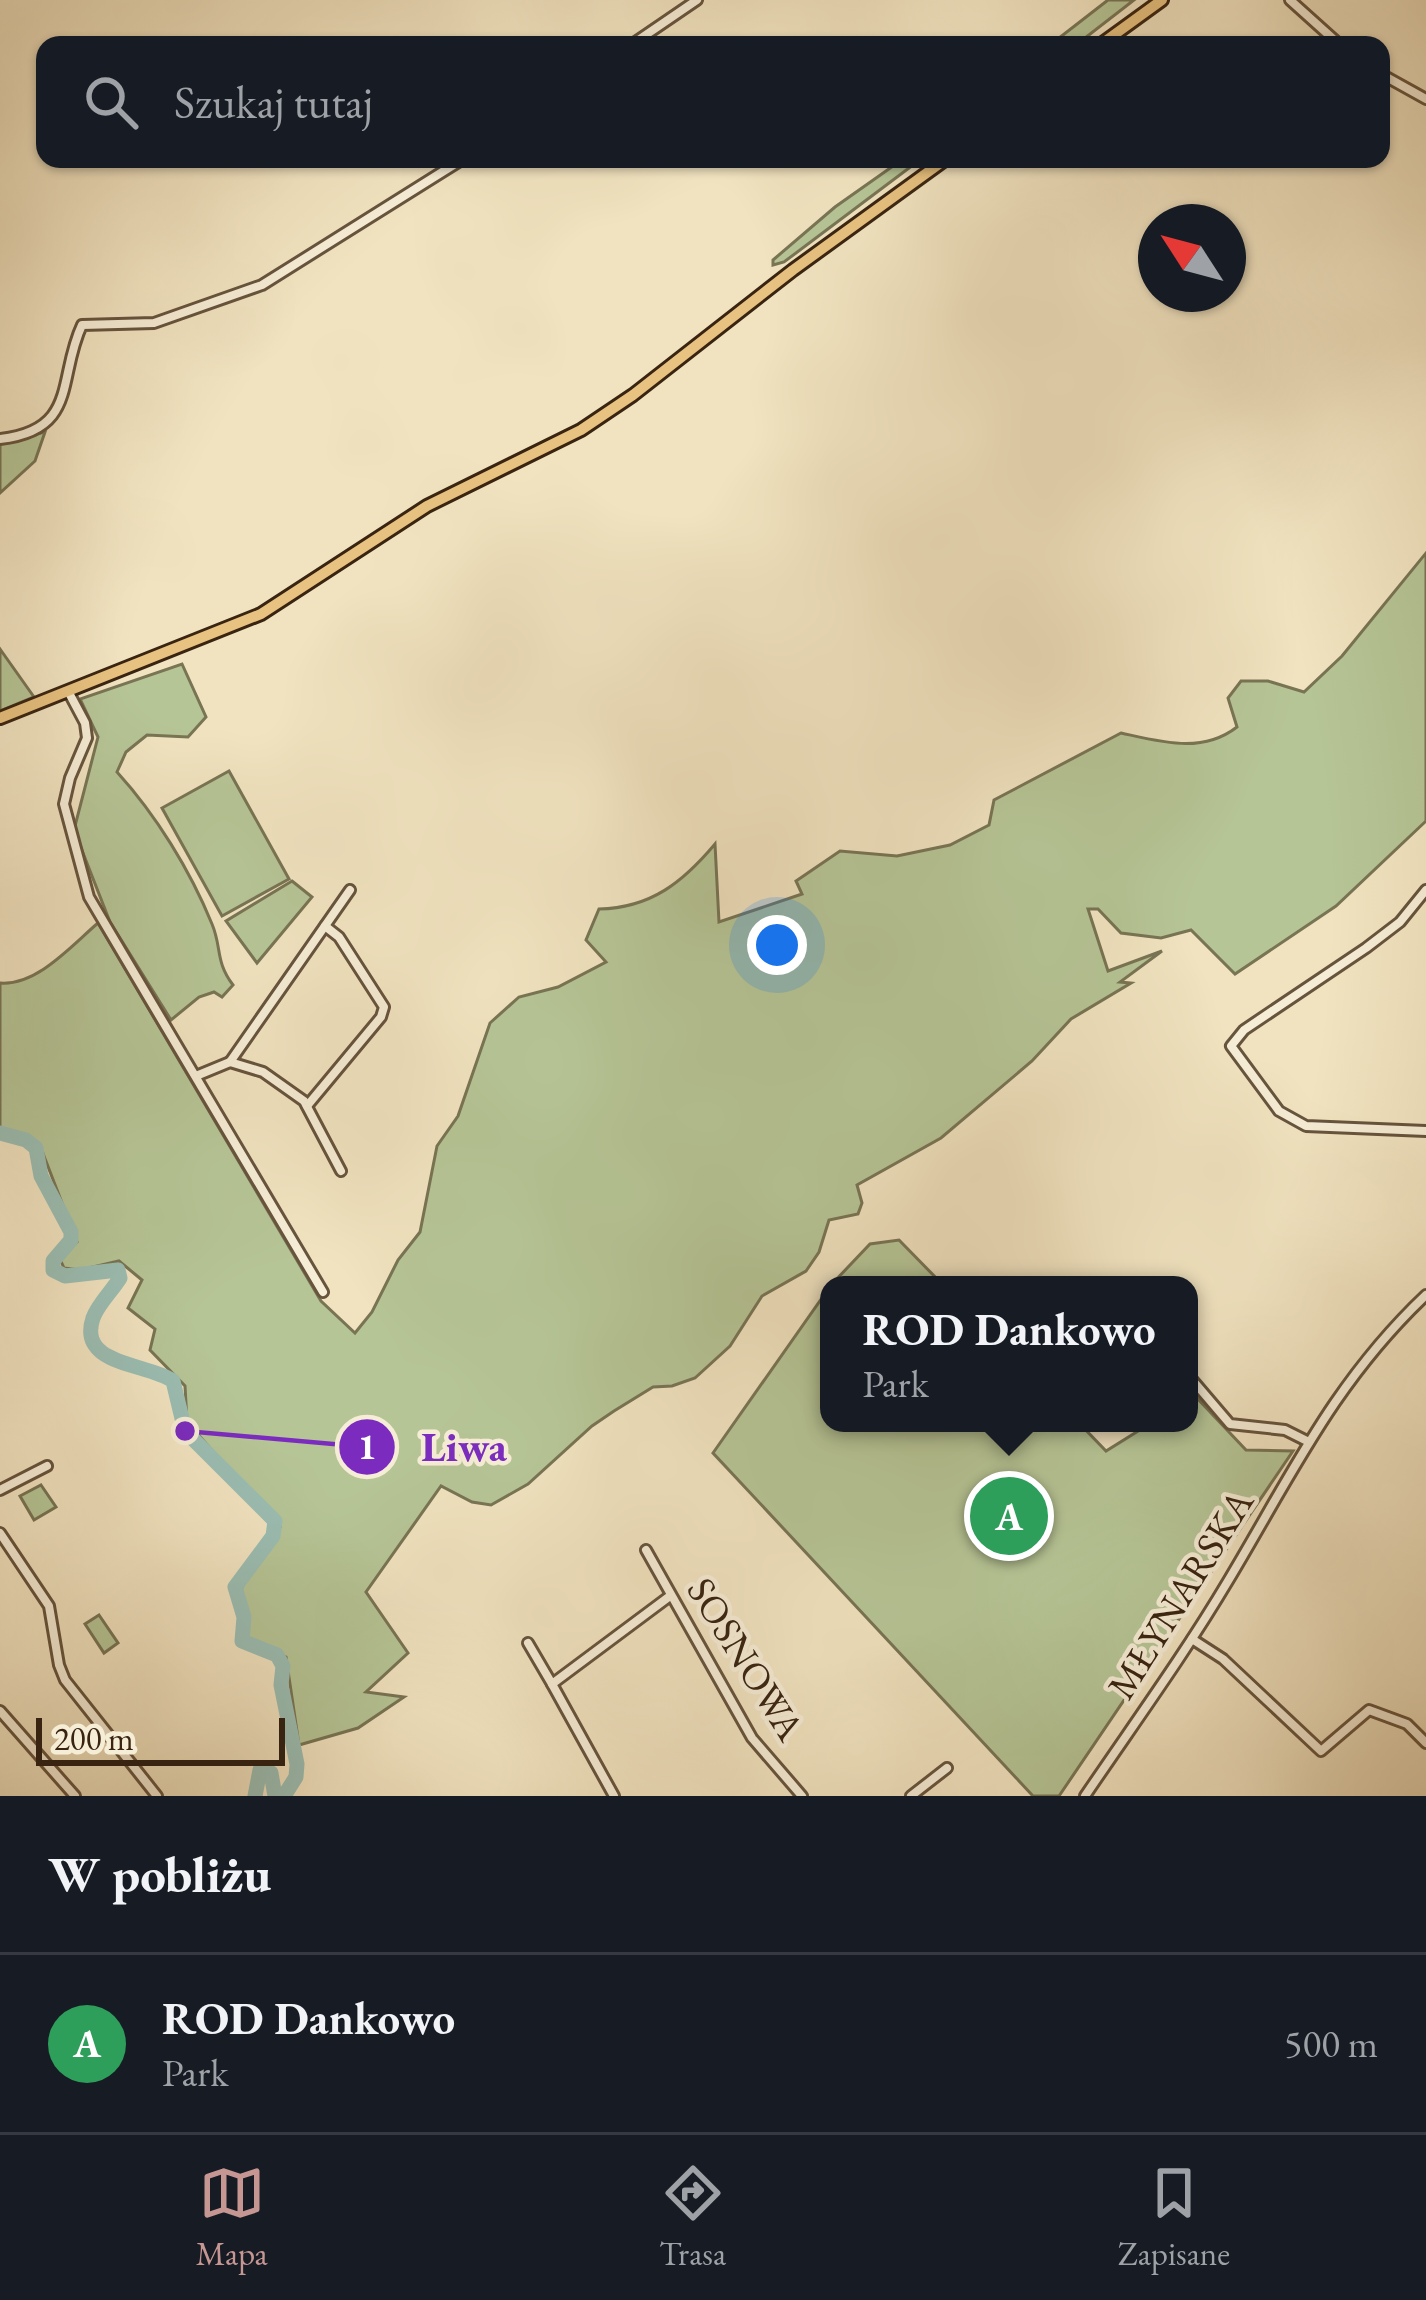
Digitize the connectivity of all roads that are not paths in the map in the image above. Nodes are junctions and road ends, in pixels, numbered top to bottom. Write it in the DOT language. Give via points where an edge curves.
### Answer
graph roads {
  1 [pos="697,0"];
  2 [pos="1162,0"];
  3 [pos="1290,0"];
  4 [pos="644,36"];
  5 [pos="1112,36"];
  6 [pos="1330,36"];
  7 [pos="1390,79"];
  8 [pos="1426,99"];
  9 [pos="449,168"];
  10 [pos="934,168"];
  11 [pos="0,439"];
  12 [pos="68,690"];
  13 [pos="0,718"];
  14 [pos="350,890"];
  15 [pos="1426,890"];
  16 [pos="325,926"];
  17 [pos="230,1062"];
  18 [pos="196,1076"];
  19 [pos="307,1106"];
  20 [pos="1426,1131"];
  21 [pos="341,1171"];
  22 [pos="323,1292"];
  23 [pos="1426,1295"];
  24 [pos="1198,1387"];
  25 [pos="1307,1442"];
  26 [pos="47,1466"];
  27 [pos="0,1490"];
  28 [pos="0,1533"];
  29 [pos="646,1550"];
  30 [pos="670,1596"];
  31 [pos="1192,1640"];
  32 [pos="528,1642"];
  33 [pos="552,1684"];
  34 [pos="0,1711"];
  35 [pos="1426,1743"];
  36 [pos="947,1768"];
  37 [pos="75,1796"];
  38 [pos="157,1796"];
  39 [pos="614,1796"];
  40 [pos="802,1796"];
  41 [pos="910,1796"];
  42 [pos="1085,1796"];
  1 -- 4 [label="street"];
  2 -- 5 [label="main road"];
  3 -- 6 [label="street"];
  7 -- 8 [label="street"];
  9 -- 11 [label="street" via="262,285 154,323 82,325 47,424"];
  10 -- 12 [label="main road" via="580,430 427,506 261,614"];
  12 -- 13 [label="main road"];
  12 -- 18 [label="street" via="88,731 64,795 82,878"];
  14 -- 16 [label="street"];
  15 -- 20 [label="street" via="1400,922 1231,1046 1287,1118 1306,1126"];
  16 -- 17 [label="street"];
  16 -- 19 [label="street" via="384,1006"];
  17 -- 18 [label="street"];
  17 -- 19 [label="street" via="263,1072"];
  18 -- 22 [label="street"];
  19 -- 21 [label="street"];
  23 -- 25 [label="street, MŁYNARSKA" via="1374,1348"];
  24 -- 25 [label="street" via="1230,1424 1285,1430"];
  25 -- 31 [label="street, MŁYNARSKA"];
  26 -- 27 [label="street"];
  28 -- 38 [label="street" via="49,1606 65,1680"];
  29 -- 30 [label="street, SOSNOWA"];
  30 -- 33 [label="street"];
  30 -- 40 [label="street, SOSNOWA" via="752,1738"];
  31 -- 35 [label="street" via="1321,1751 1370,1710 1406,1724"];
  31 -- 42 [label="street, MŁYNARSKA"];
  32 -- 33 [label="street"];
  33 -- 39 [label="street"];
  34 -- 37 [label="street"];
  36 -- 41 [label="street"];
}
